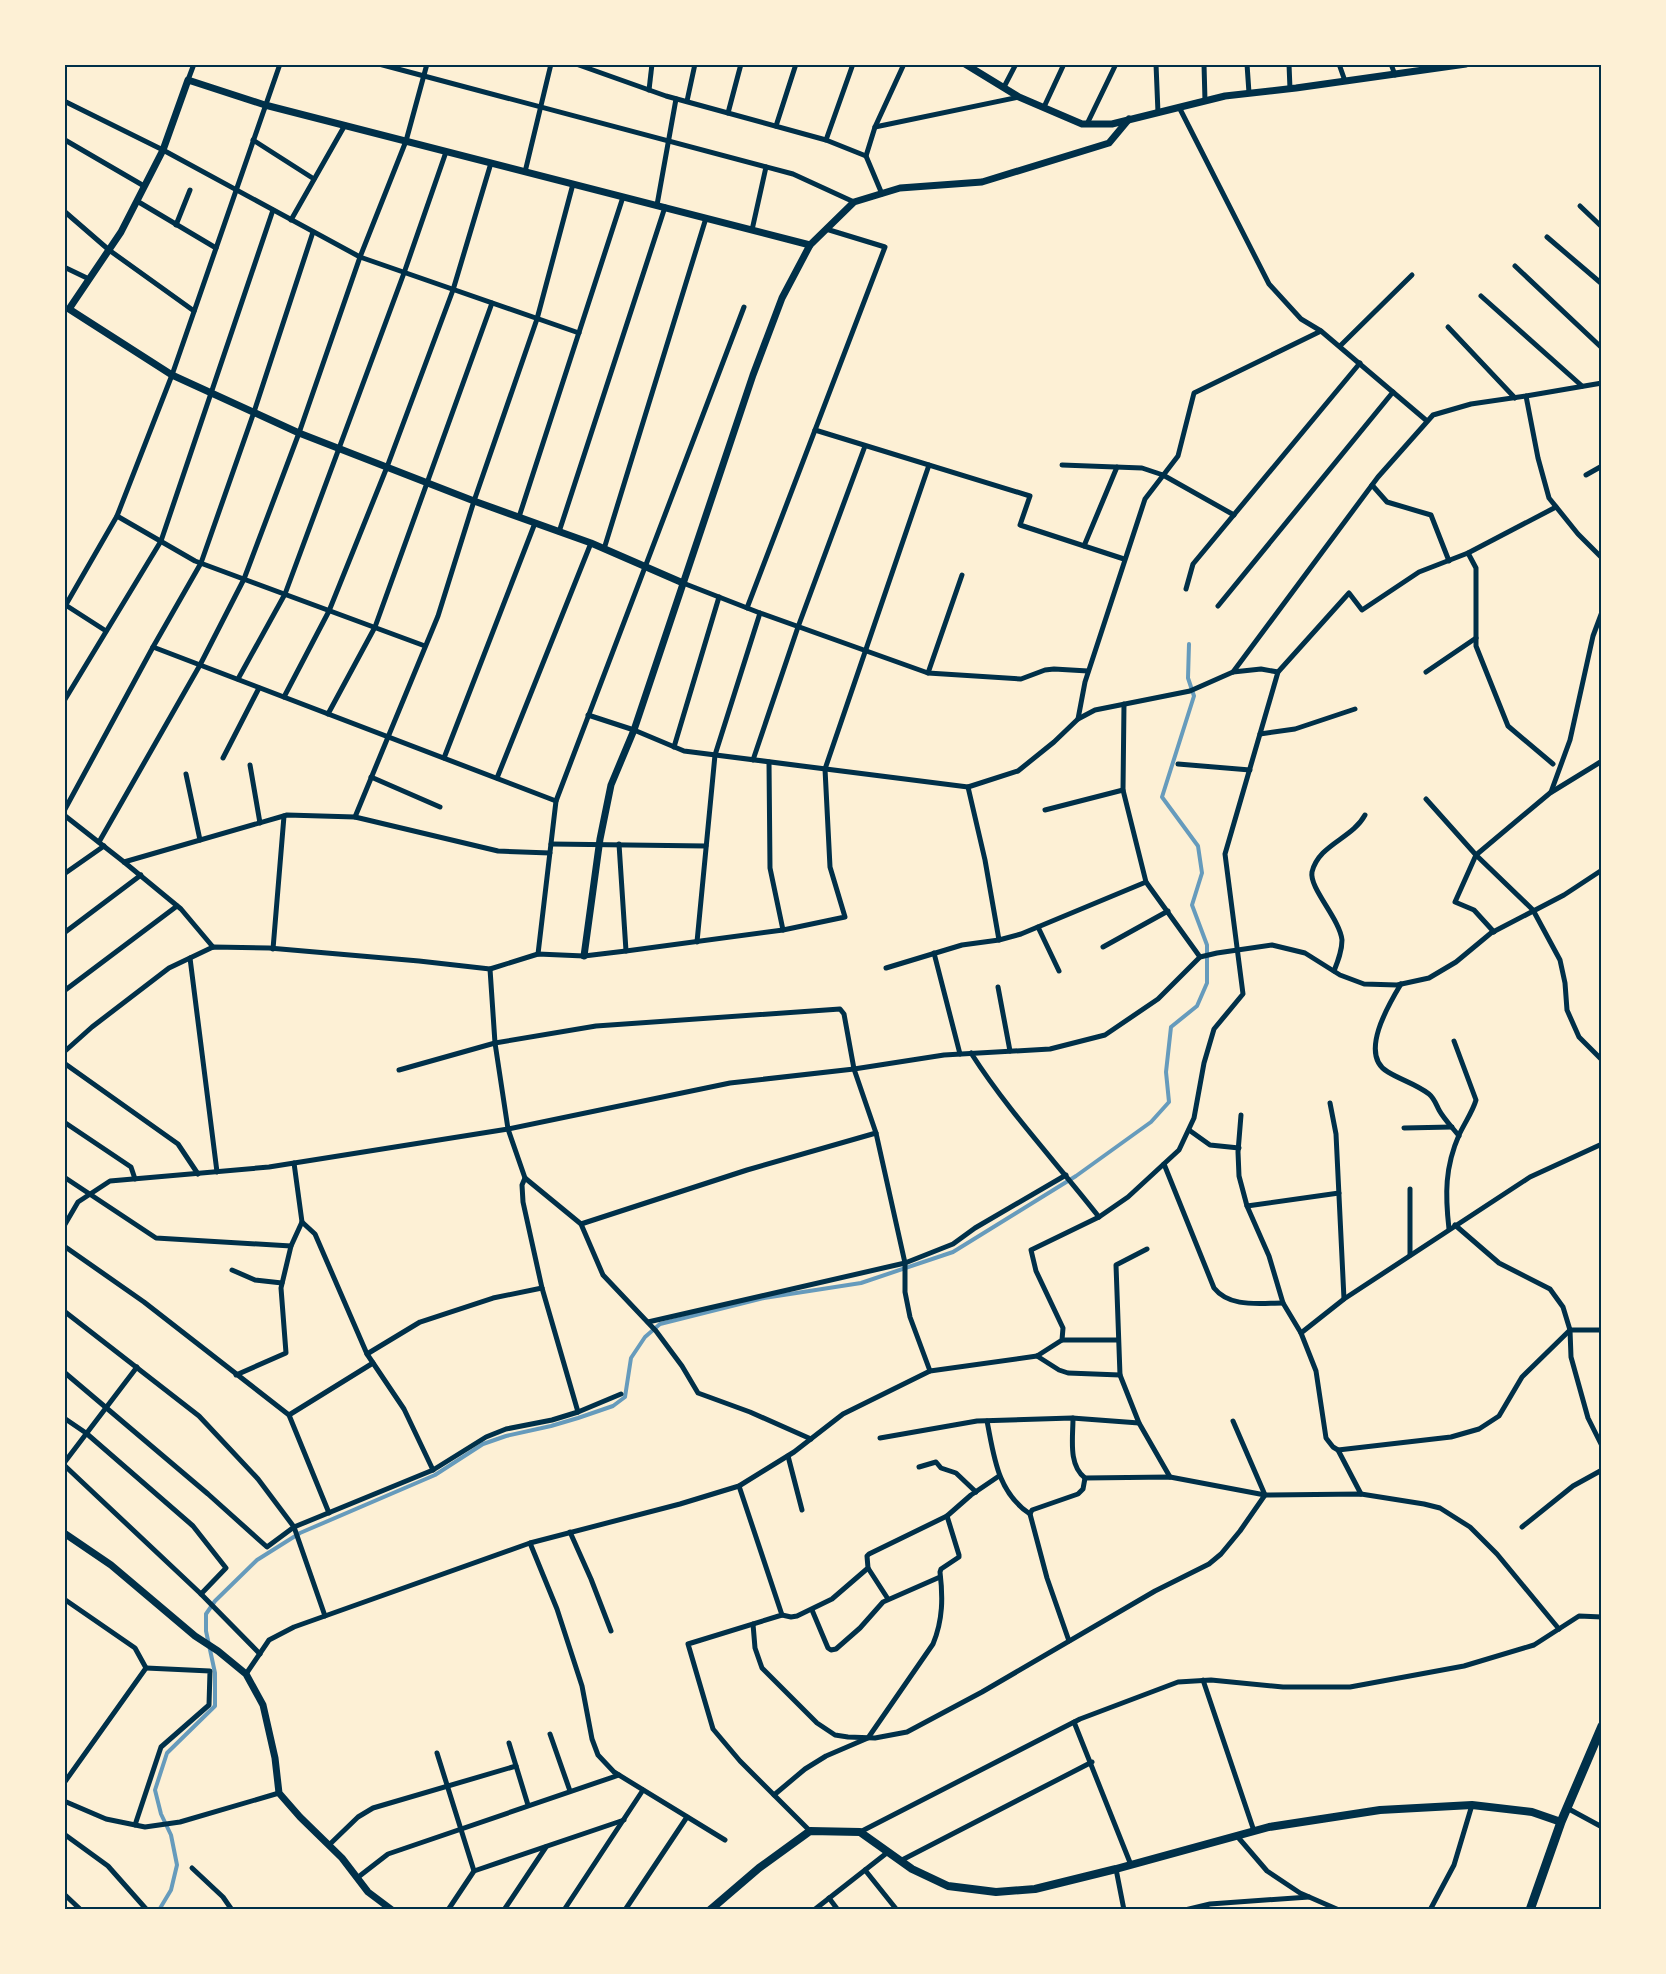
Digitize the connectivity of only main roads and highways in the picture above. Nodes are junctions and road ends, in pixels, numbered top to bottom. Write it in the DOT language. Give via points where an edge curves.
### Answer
graph roads {
  1 [pos="1602,1726"];
  2 [pos="1561,1822"];
  3 [pos="710,1910"];
  4 [pos="1530,1910"];
  1 -- 2 [label="main road"];
  2 -- 3 [label="main road" via="1532,1812 1472,1804 1380,1810 1269,1827 1035,1889 996,1893 948,1886 912,1869 860,1832 810,1831"];
  2 -- 4 [label="main road"];
}
